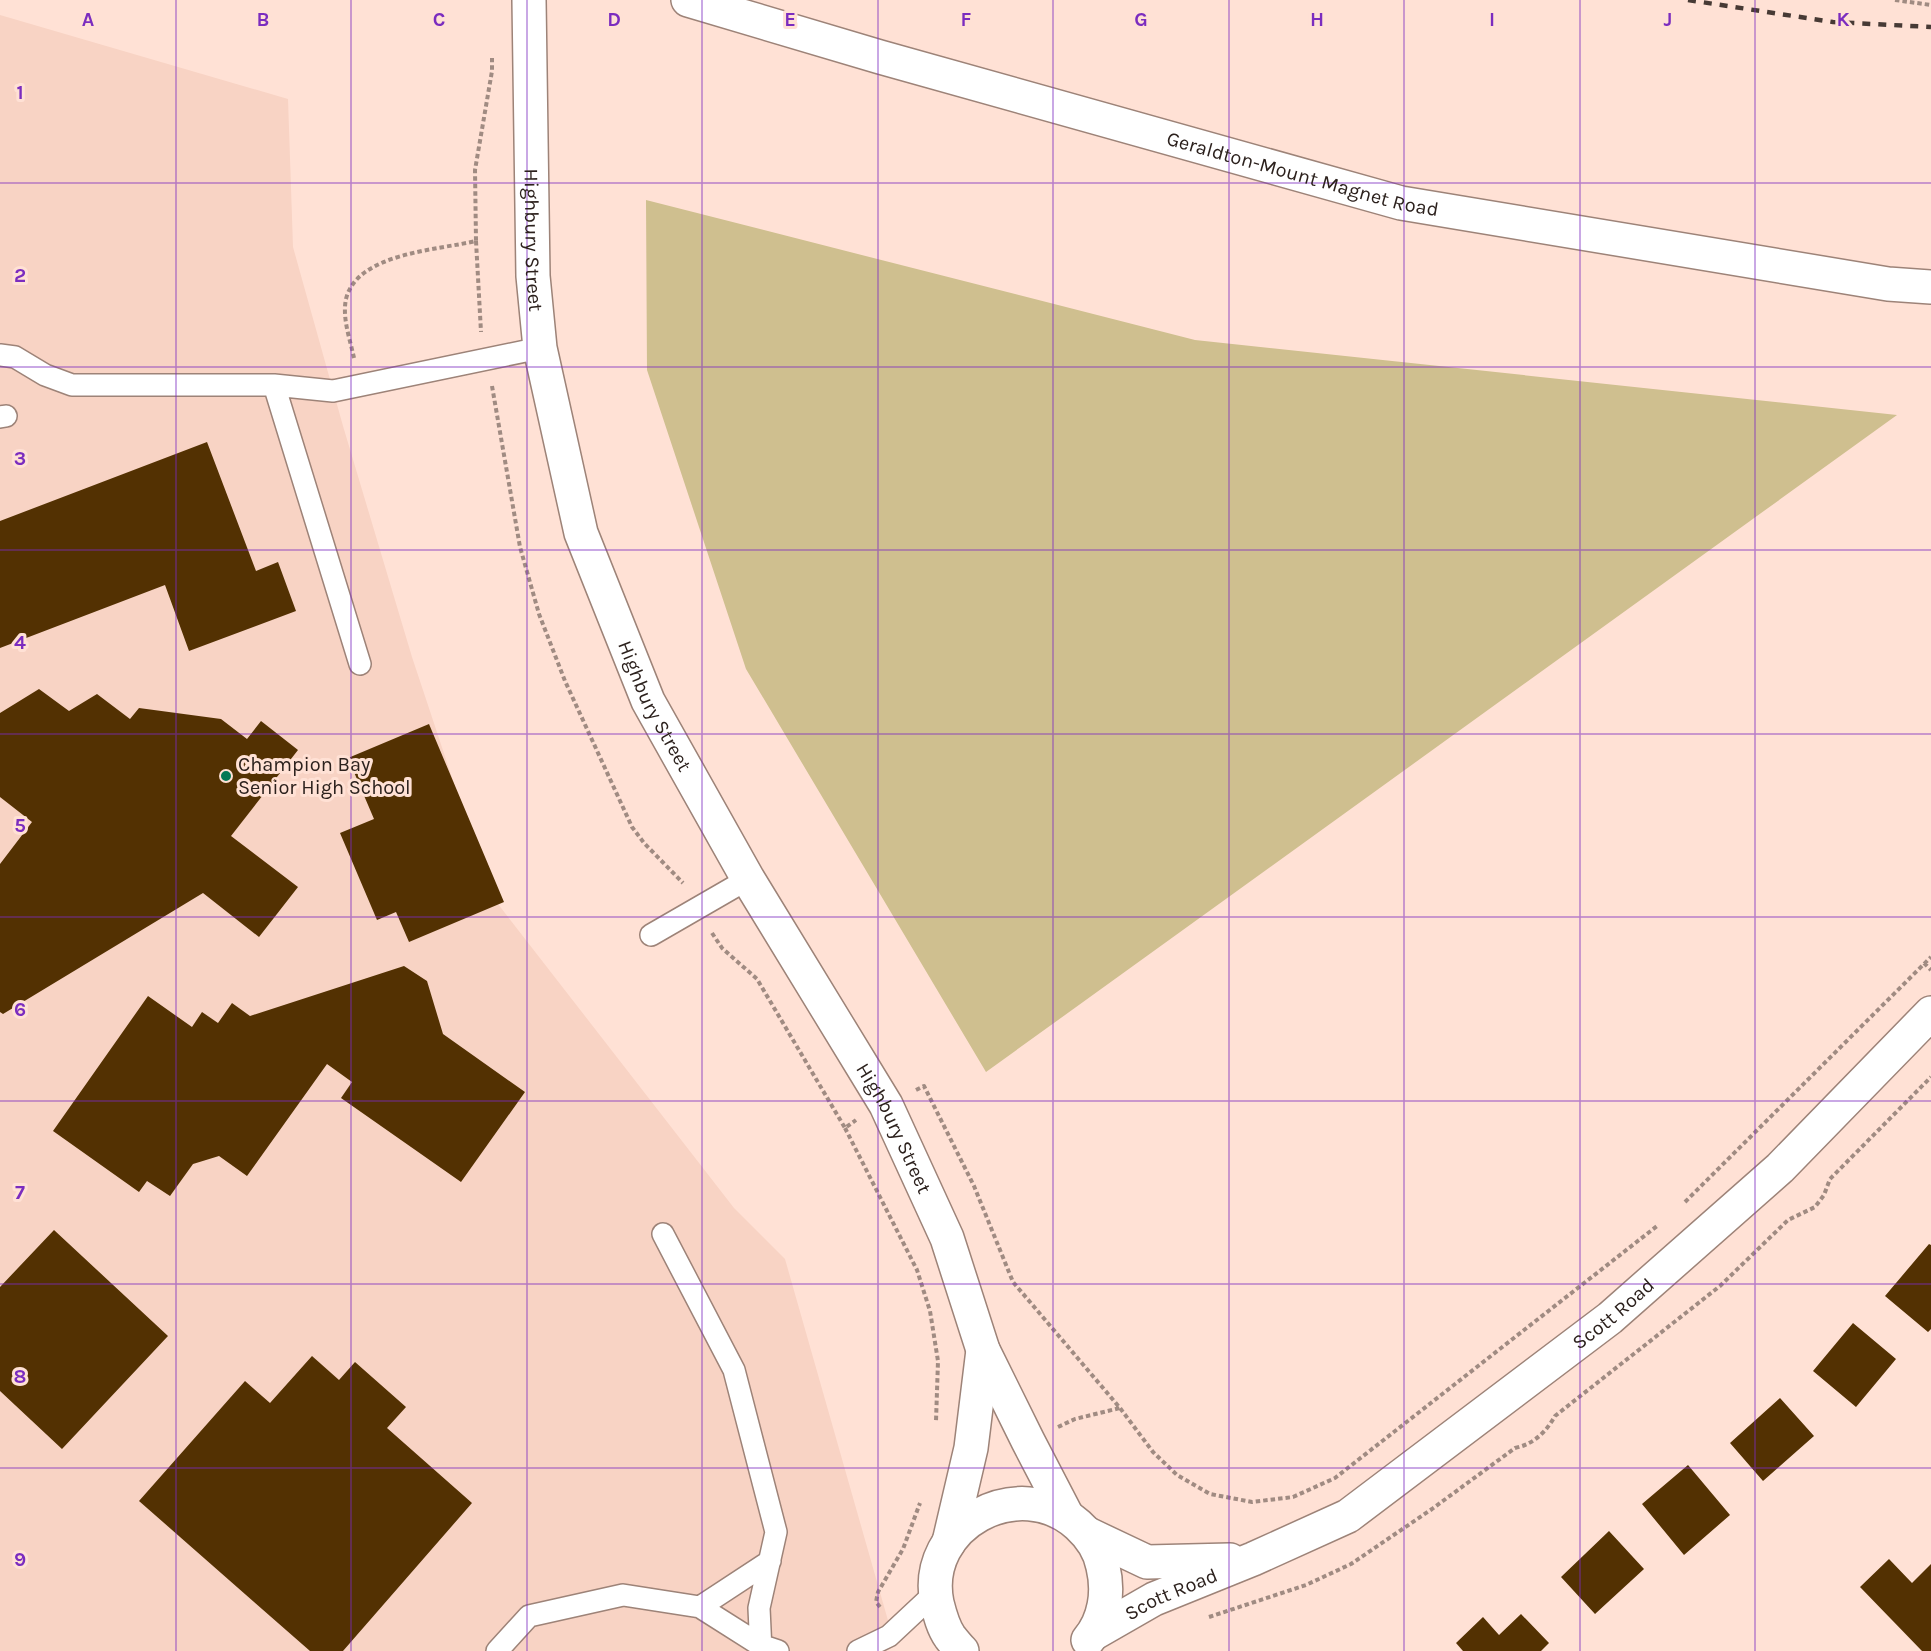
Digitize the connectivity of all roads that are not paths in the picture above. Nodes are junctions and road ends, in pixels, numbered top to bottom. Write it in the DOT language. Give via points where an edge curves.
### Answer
graph roads {
  1 [pos="529,0"];
  2 [pos="688,0"];
  3 [pos="1931,287"];
  4 [pos="540,348"];
  5 [pos="0,355"];
  6 [pos="274,385"];
  7 [pos="360,664"];
  8 [pos="748,879"];
  9 [pos="651,935"];
  10 [pos="1931,1013"];
  11 [pos="663,1234"];
  12 [pos="983,1350"];
  13 [pos="1078,1525"];
  14 [pos="949,1542"];
  15 [pos="1253,1559"];
  16 [pos="770,1561"];
  17 [pos="935,1593"];
  18 [pos="700,1607"];
  19 [pos="1086,1643"];
  20 [pos="766,1649"];
  21 [pos="497,1651"];
  22 [pos="858,1651"];
  23 [pos="962,1651"];
  1 -- 4 [label="main road, Highbury Street" via="533,276"];
  2 -- 3 [label="main road, Geraldton-Mount Magnet Road" via="1401,203 1888,284"];
  4 -- 6 [label="lane" via="333,391"];
  4 -- 8 [label="main road, Highbury Street" via="581,533 648,701"];
  5 -- 6 [label="lane" via="15,357 72,385"];
  6 -- 7 [label="lane"];
  8 -- 9 [label="lane"];
  8 -- 12 [label="main road, Highbury Street" via="886,1105 948,1238"];
  10 -- 15 [label="main road, Scott Road" via="1780,1168 1610,1318 1348,1516"];
  11 -- 16 [label="lane" via="734,1370 776,1532"];
  12 -- 13 [label="main road, Highbury Street"];
  12 -- 14 [label="main road, Highbury Street" via="970,1448"];
  13 -- 14 [label="main road, Scott Road" via="1043,1505 1016,1503 990,1509 967,1522"];
  13 -- 15 [label="main road, Scott Road" via="1147,1562"];
  13 -- 19 [label="main road, Highbury Street" via="1101,1557 1107,1583 1104,1610"];
  14 -- 17 [label="main road" via="938,1567"];
  15 -- 19 [label="main road, Scott Road" via="1154,1599"];
  16 -- 18 [label="lane"];
  16 -- 20 [label="lane" via="759,1608"];
  17 -- 22 [label="lane" via="889,1636"];
  17 -- 23 [label="main road" via="940,1616"];
  18 -- 20 [label="lane"];
  18 -- 21 [label="lane" via="623,1595 530,1616"];
}
